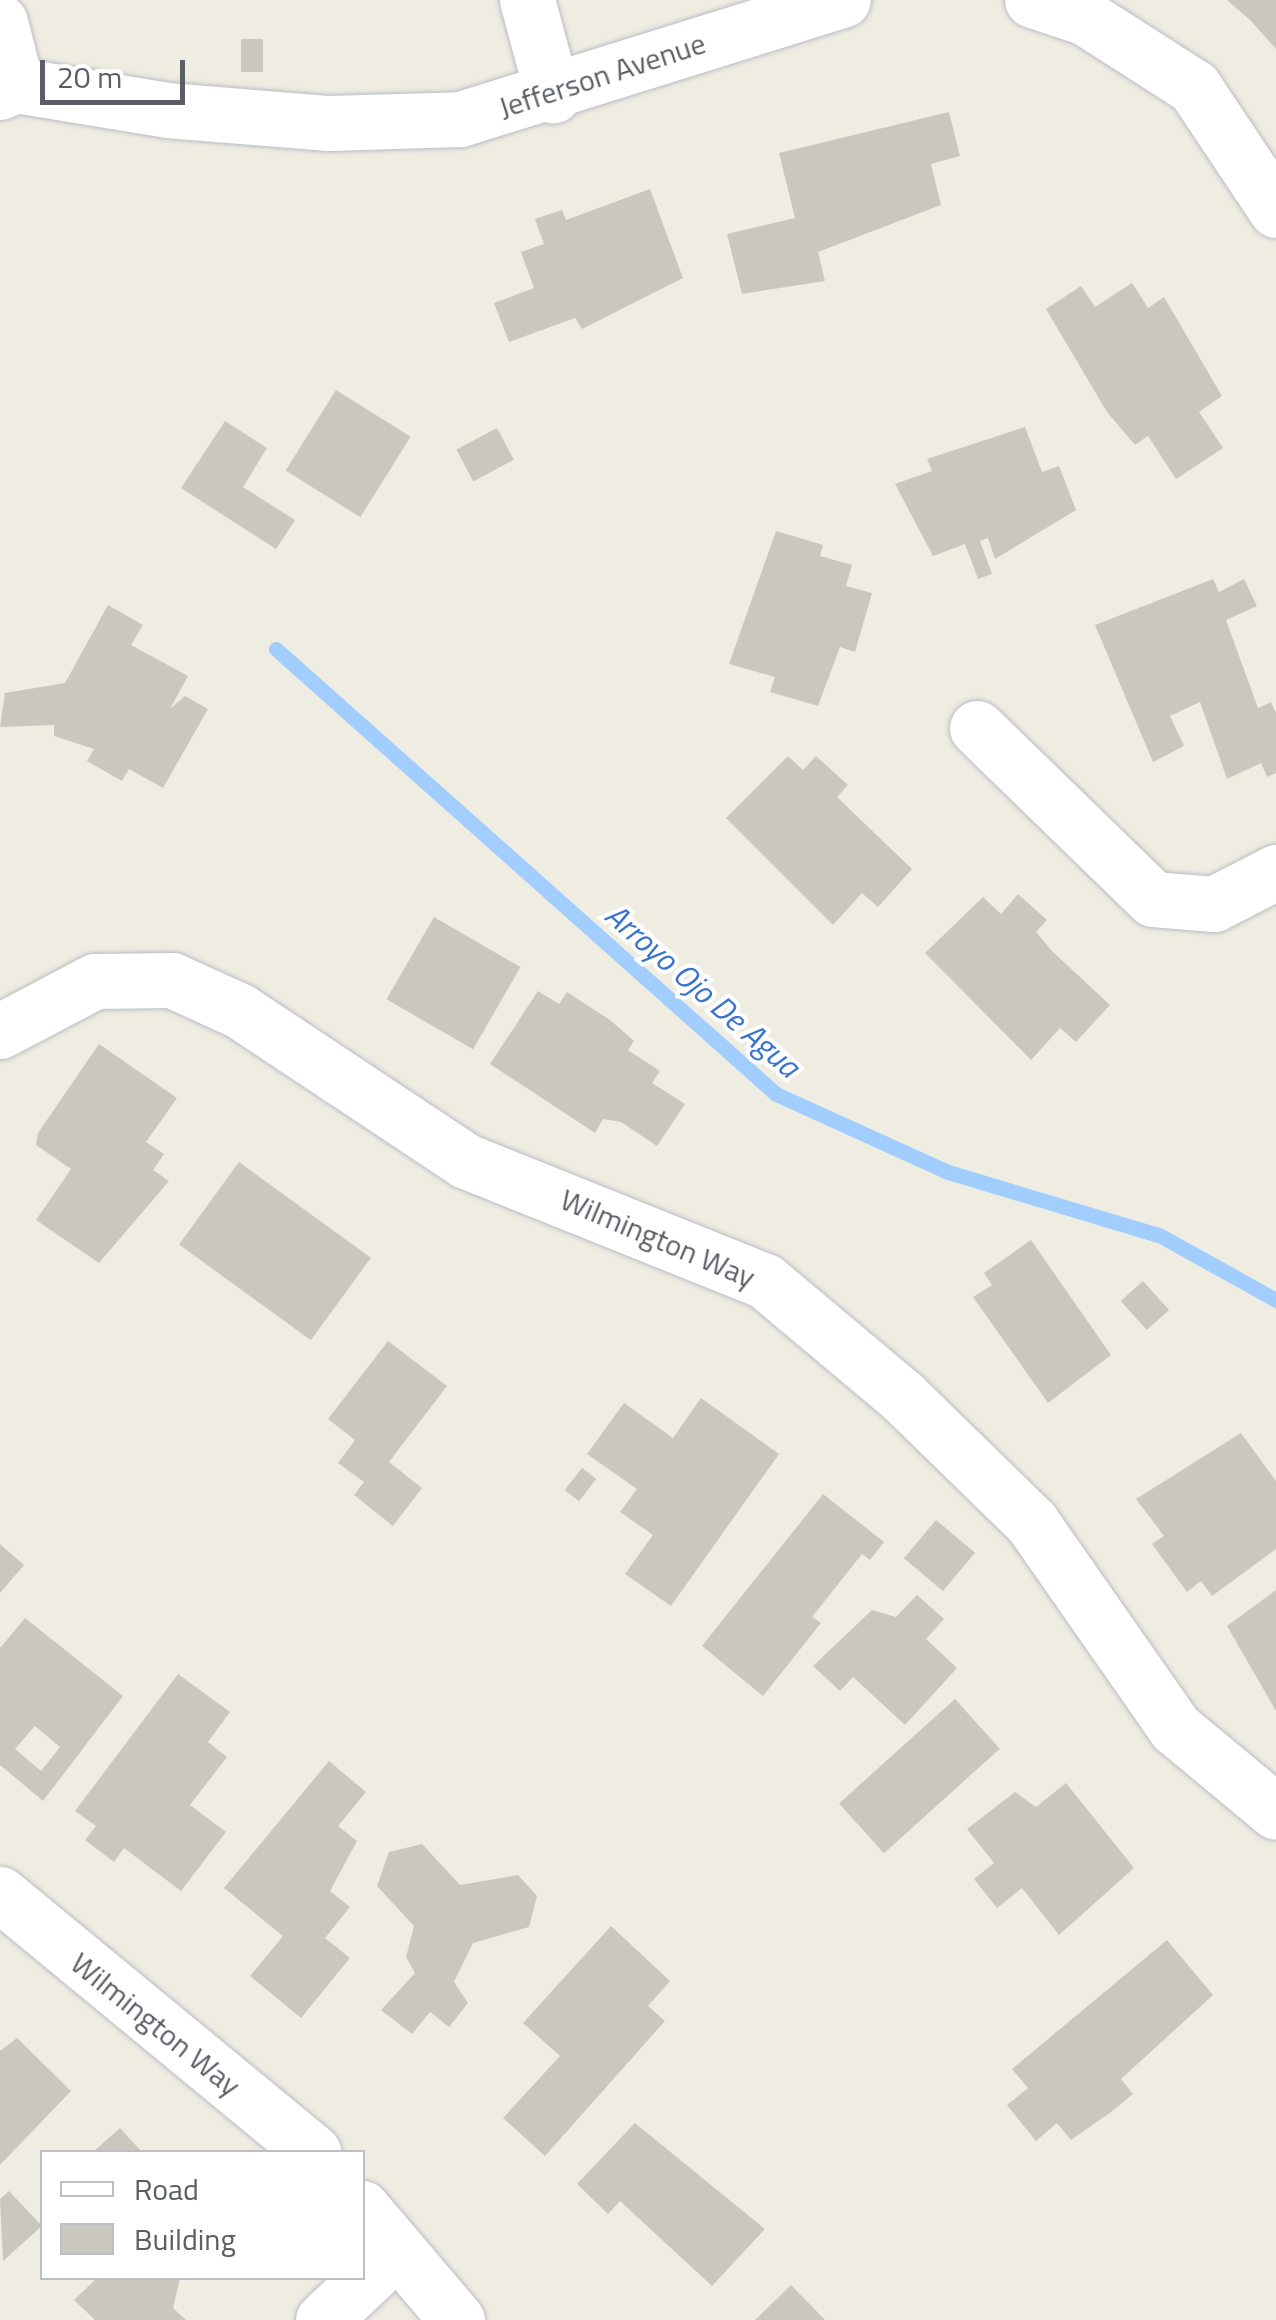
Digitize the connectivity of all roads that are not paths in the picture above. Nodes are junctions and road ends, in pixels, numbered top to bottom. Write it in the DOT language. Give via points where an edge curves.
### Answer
graph roads {
  1 [pos="527,0"];
  2 [pos="843,0"];
  3 [pos="1032,0"];
  4 [pos="0,22"];
  5 [pos="8,88"];
  6 [pos="554,96"];
  7 [pos="1276,210"];
  8 [pos="977,728"];
  9 [pos="1276,872"];
  10 [pos="0,1032"];
  11 [pos="1276,1812"];
  12 [pos="0,1894"];
  13 [pos="310,2150"];
  14 [pos="365,2212"];
  15 [pos="396,2251"];
  16 [pos="436,2312"];
  17 [pos="324,2320"];
  1 -- 6 [label="street"];
  2 -- 6 [label="street, Jefferson Avenue"];
  3 -- 7 [label="street" via="1086,18 1194,88"];
  4 -- 5 [label="street"];
  5 -- 6 [label="street, Jefferson Avenue" via="329,123 460,119"];
  8 -- 9 [label="street" via="1062,800 1111,867 1154,899 1214,904"];
  10 -- 11 [label="street, Wilmington Way" via="95,981 172,980 240,1011 466,1161 765,1281 1032,1523 1175,1728"];
  12 -- 13 [label="street, Wilmington Way"];
  14 -- 15 [label="street"];
  15 -- 16 [label="street"];
  15 -- 17 [label="street"];
}
